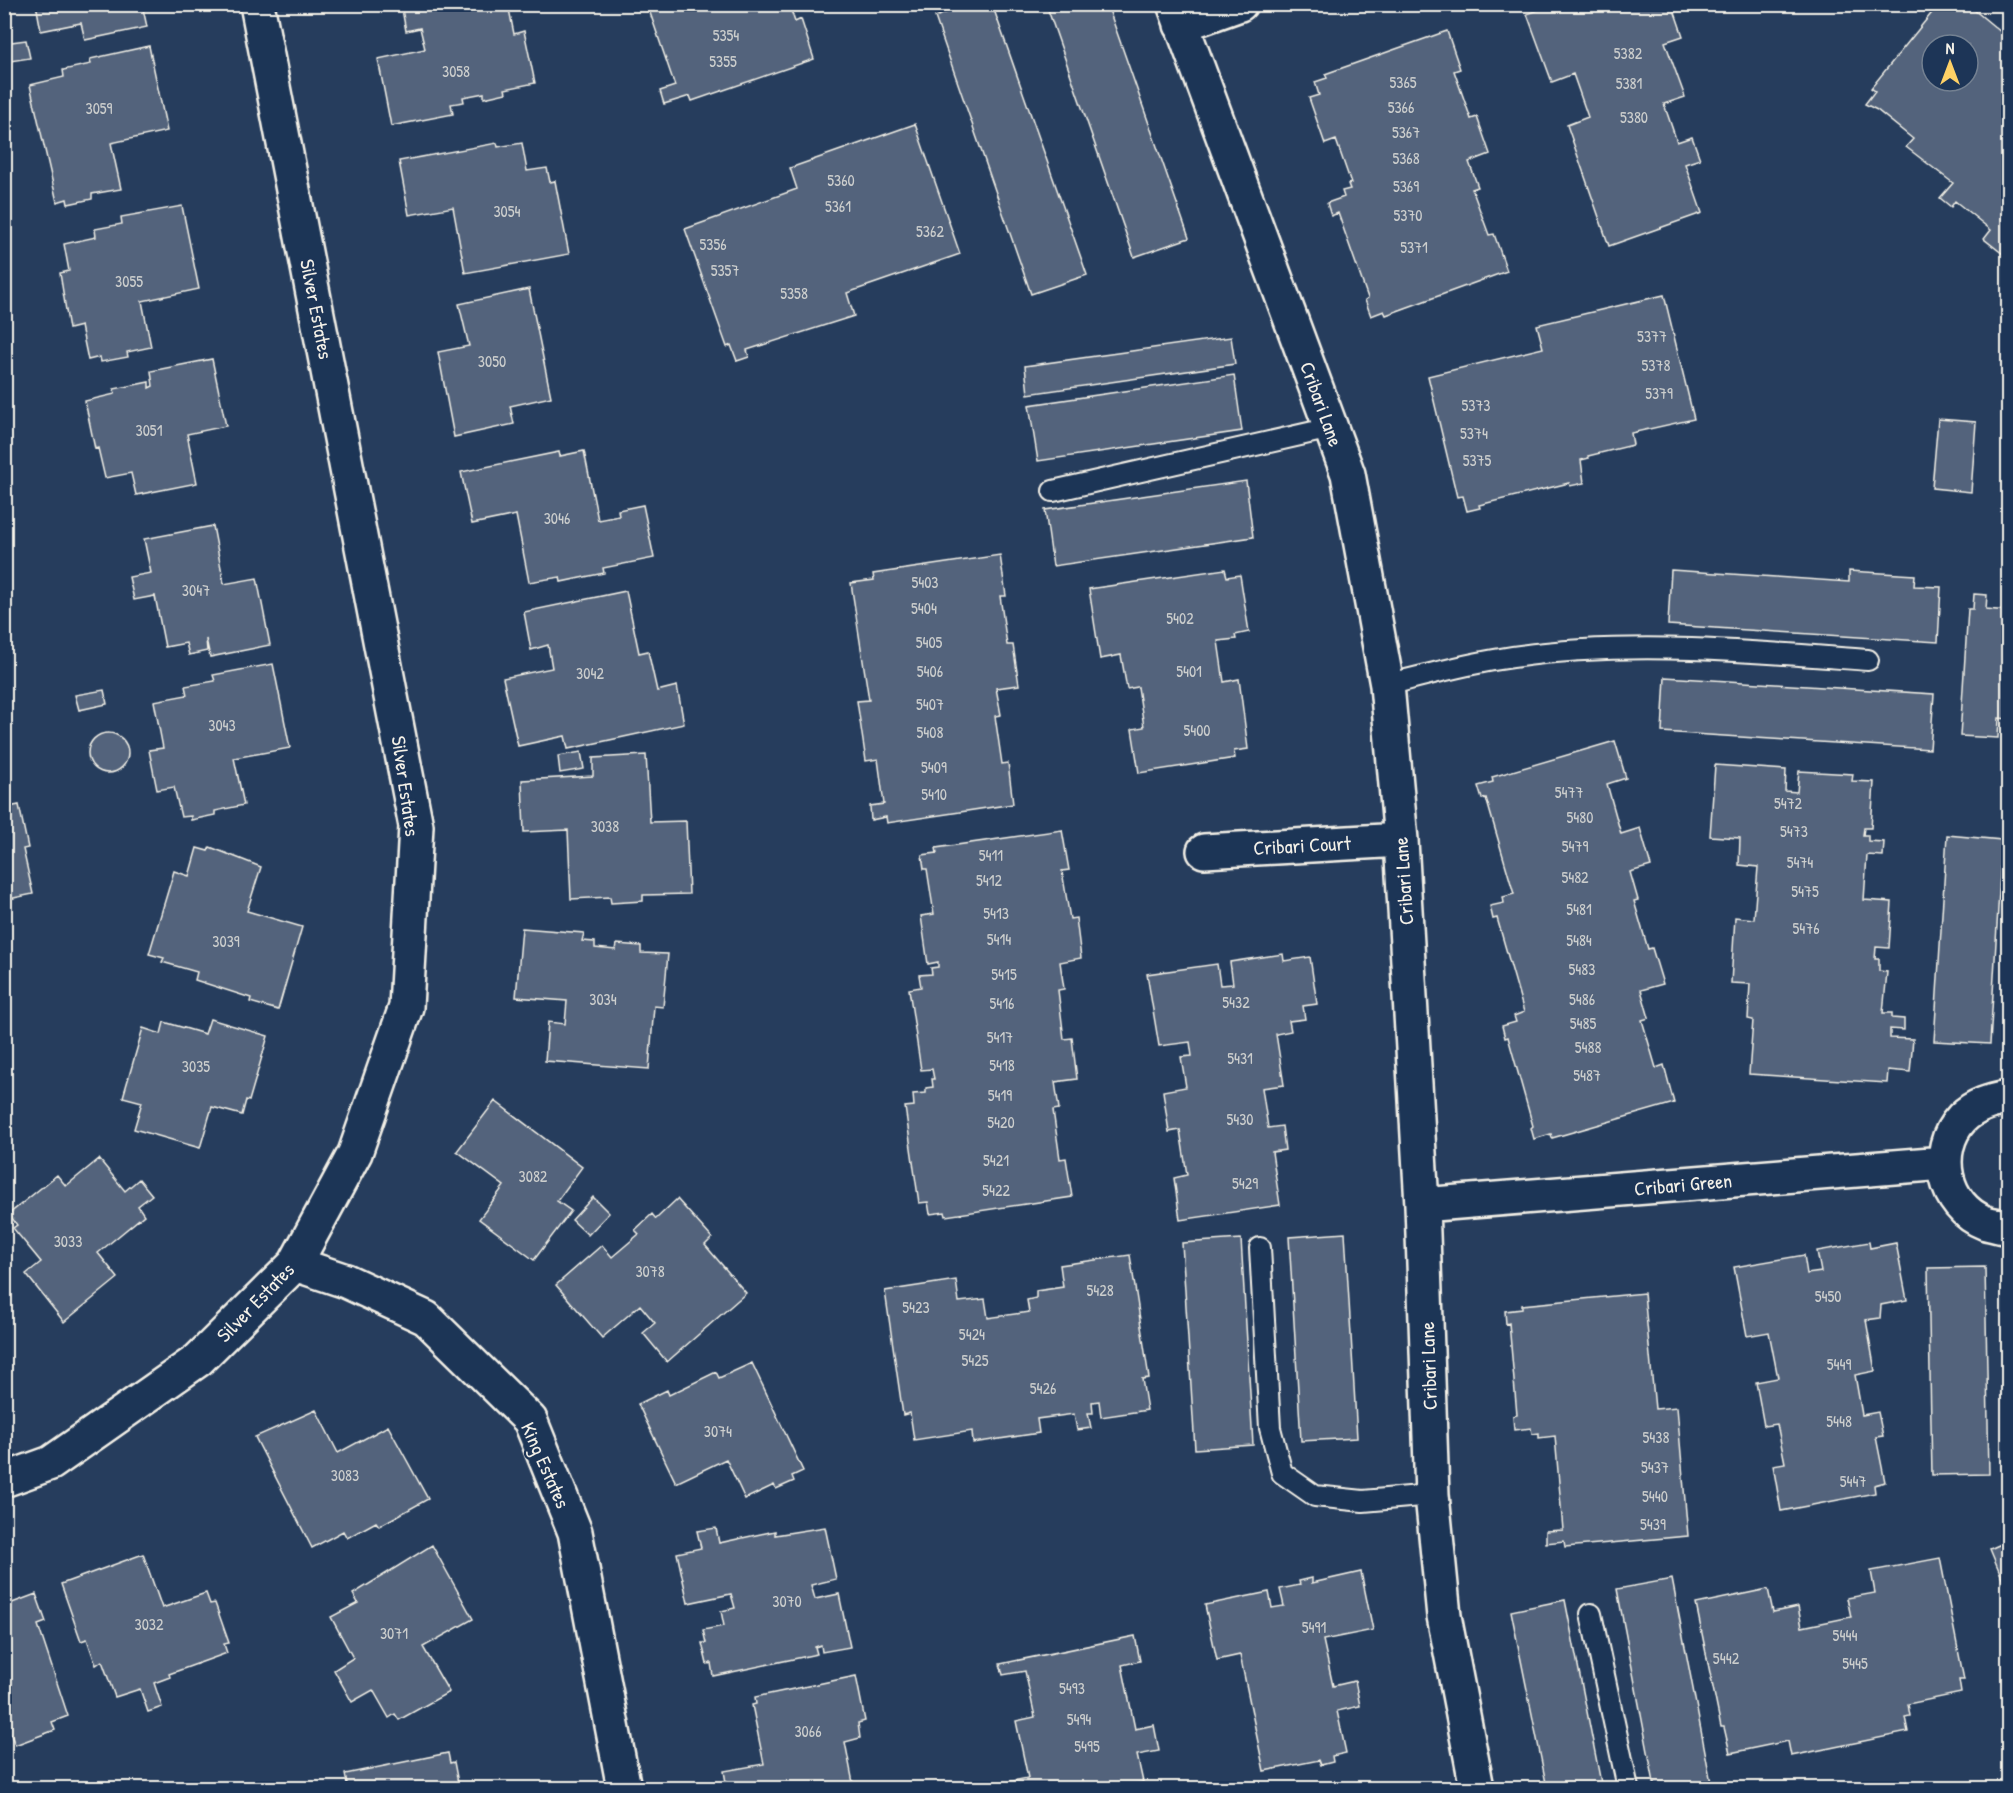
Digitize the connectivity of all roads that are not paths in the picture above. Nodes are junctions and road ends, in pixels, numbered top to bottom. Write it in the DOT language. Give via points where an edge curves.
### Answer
graph roads {
  1 [pos="257,4"];
  2 [pos="1240,4"];
  3 [pos="1178,15"];
  4 [pos="1331,428"];
  5 [pos="1053,491"];
  6 [pos="1868,660"];
  7 [pos="1387,685"];
  8 [pos="1401,840"];
  9 [pos="1204,851"];
  10 [pos="2008,1098"];
  11 [pos="1944,1163"];
  12 [pos="1422,1205"];
  13 [pos="2008,1227"];
  14 [pos="1260,1248"];
  15 [pos="295,1264"];
  16 [pos="4,1480"];
  17 [pos="1432,1495"];
  18 [pos="1591,1614"];
  19 [pos="624,1788"];
  20 [pos="1477,1788"];
  21 [pos="1628,1788"];
  1 -- 15 [label="street, Silver Estates" via="416,826 406,1007 355,1153"];
  2 -- 3 [label="street"];
  3 -- 4 [label="street, Cribari Lane"];
  4 -- 5 [label="lane"];
  4 -- 7 [label="street, Cribari Lane" via="1348,474"];
  6 -- 7 [label="lane" via="1711,649 1592,650 1494,659"];
  7 -- 8 [label="street, Cribari Lane"];
  8 -- 9 [label="street, Cribari Court"];
  8 -- 12 [label="street, Cribari Lane"];
  10 -- 11 [label="street" via="1983,1103 1962,1118 1949,1138"];
  11 -- 12 [label="street, Cribari Green"];
  11 -- 13 [label="street" via="1949,1188 1963,1209 1985,1223"];
  12 -- 17 [label="street, Cribari Lane"];
  14 -- 17 [label="lane" via="1270,1428 1282,1473 1315,1496 1363,1501"];
  15 -- 16 [label="street, Silver Estates" via="198,1360 51,1462"];
  15 -- 19 [label="street, King Estates" via="346,1281 426,1318 530,1420 575,1532"];
  17 -- 20 [label="street, Cribari Lane" via="1444,1616"];
  18 -- 21 [label="lane"];
}
